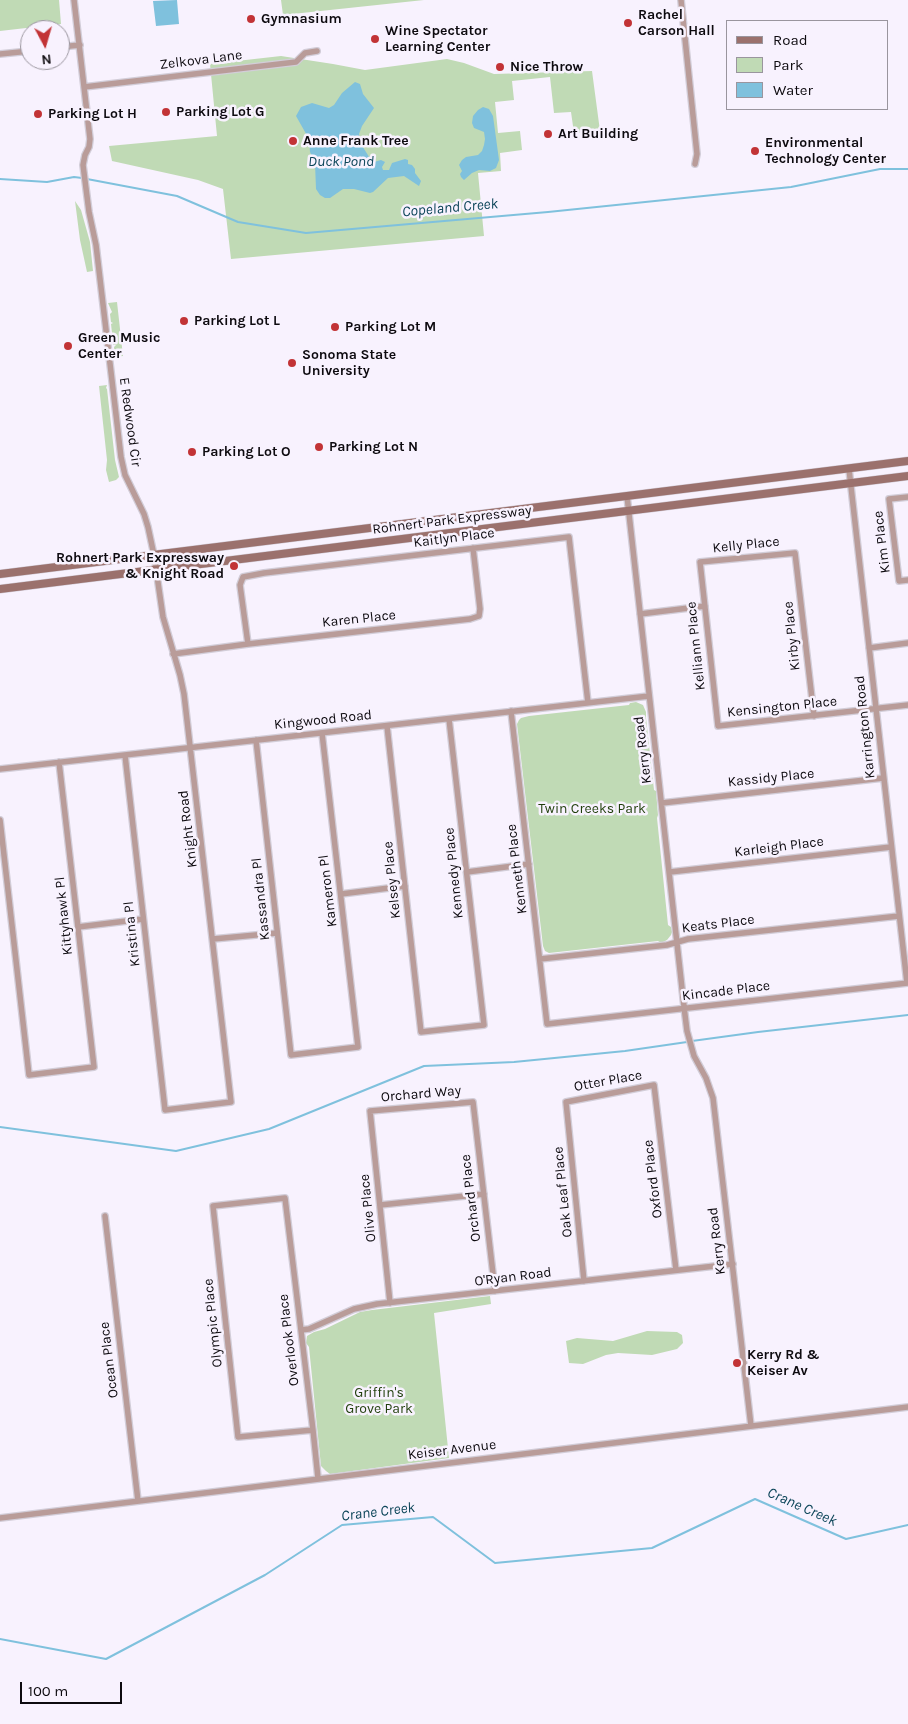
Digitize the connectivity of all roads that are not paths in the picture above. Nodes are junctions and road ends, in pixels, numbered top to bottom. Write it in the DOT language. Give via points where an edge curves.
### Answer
graph roads {
  1 [pos="74,0"];
  2 [pos="681,0"];
  3 [pos="80,45"];
  4 [pos="70,46"];
  5 [pos="317,51"];
  6 [pos="20,52"];
  7 [pos="0,54"];
  8 [pos="84,87"];
  9 [pos="695,164"];
  10 [pos="908,461"];
  11 [pos="849,469"];
  12 [pos="908,476"];
  13 [pos="850,483"];
  14 [pos="627,496"];
  15 [pos="908,497"];
  16 [pos="629,510"];
  17 [pos="473,548"];
  18 [pos="795,553"];
  19 [pos="154,555"];
  20 [pos="700,562"];
  21 [pos="156,569"];
  22 [pos="0,574"];
  23 [pos="908,580"];
  24 [pos="0,588"];
  25 [pos="704,606"];
  26 [pos="640,614"];
  27 [pos="908,643"];
  28 [pos="248,644"];
  29 [pos="869,648"];
  30 [pos="173,654"];
  31 [pos="650,696"];
  32 [pos="588,703"];
  33 [pos="908,706"];
  34 [pos="876,709"];
  35 [pos="511,711"];
  36 [pos="814,716"];
  37 [pos="449,719"];
  38 [pos="387,726"];
  39 [pos="718,726"];
  40 [pos="322,733"];
  41 [pos="256,740"];
  42 [pos="191,747"];
  43 [pos="125,755"];
  44 [pos="60,762"];
  45 [pos="0,769"];
  46 [pos="884,778"];
  47 [pos="662,802"];
  48 [pos="0,820"];
  49 [pos="891,847"];
  50 [pos="529,864"];
  51 [pos="467,872"];
  52 [pos="670,872"];
  53 [pos="405,886"];
  54 [pos="341,894"];
  55 [pos="899,916"];
  56 [pos="143,919"];
  57 [pos="78,927"];
  58 [pos="277,933"];
  59 [pos="213,939"];
  60 [pos="677,942"];
  61 [pos="540,959"];
  62 [pos="907,983"];
  63 [pos="684,1008"];
  64 [pos="547,1024"];
  65 [pos="421,1032"];
  66 [pos="291,1055"];
  67 [pos="654,1086"];
  68 [pos="231,1102"];
  69 [pos="473,1102"];
  70 [pos="566,1102"];
  71 [pos="370,1111"];
  72 [pos="484,1194"];
  73 [pos="380,1205"];
  74 [pos="213,1206"];
  75 [pos="105,1216"];
  76 [pos="733,1264"];
  77 [pos="676,1270"];
  78 [pos="584,1281"];
  79 [pos="495,1291"];
  80 [pos="390,1303"];
  81 [pos="301,1330"];
  82 [pos="908,1407"];
  83 [pos="751,1426"];
  84 [pos="313,1430"];
  85 [pos="318,1478"];
  86 [pos="138,1501"];
  87 [pos="0,1518"];
  1 -- 3 [label="street"];
  2 -- 9 [label="street" via="698,154"];
  3 -- 4 [label="street"];
  3 -- 8 [label="street"];
  5 -- 8 [label="street, Zelkova Lane" via="305,52 296,62"];
  6 -- 7 [label="street"];
  8 -- 19 [label="street, E Redwood Cir" via="90,139 83,166 96,245 122,462 144,514"];
  10 -- 11 [label="main road, Rohnert Park Expressway"];
  11 -- 13 [label="street, Karrington Road"];
  11 -- 14 [label="main road, Rohnert Park Expressway"];
  12 -- 13 [label="main road, Rohnert Park Expressway"];
  13 -- 16 [label="main road, Rohnert Park Expressway"];
  13 -- 29 [label="street, Karrington Road"];
  14 -- 16 [label="street, Kerry Road"];
  14 -- 19 [label="main road, Rohnert Park Expressway"];
  15 -- 23 [label="street, Kim Place" via="889,499 899,581"];
  16 -- 21 [label="main road, Rohnert Park Expressway"];
  16 -- 26 [label="street, Kerry Road"];
  17 -- 28 [label="street, Kaitlyn Place" via="243,577 240,585"];
  17 -- 28 [label="street, Karen Place" via="479,616"];
  17 -- 32 [label="street, Kaitlyn Place" via="569,537"];
  18 -- 20 [label="street, Kelly Place"];
  18 -- 36 [label="street, Kirby Place"];
  19 -- 21 [label="street, Knight Road"];
  19 -- 22 [label="main road, Rohnert Park Expressway"];
  20 -- 25 [label="street, Kelliann Place"];
  21 -- 24 [label="main road, Rohnert Park Expressway"];
  21 -- 30 [label="street, Knight Road" via="163,617"];
  25 -- 26 [label="street"];
  25 -- 39 [label="street, Kelliann Place"];
  26 -- 31 [label="street, Kerry Road"];
  27 -- 29 [label="street"];
  28 -- 30 [label="street, Karen Place"];
  29 -- 34 [label="street, Karrington Road"];
  30 -- 42 [label="street, Knight Road" via="180,675"];
  31 -- 32 [label="street, Kingwood Road"];
  31 -- 47 [label="street, Kerry Road"];
  32 -- 35 [label="street, Kingwood Road"];
  33 -- 34 [label="street, Kensington Place"];
  34 -- 36 [label="street, Kensington Place"];
  34 -- 46 [label="street, Karrington Road"];
  35 -- 37 [label="street, Kingwood Road"];
  35 -- 50 [label="street, Kenneth Place"];
  36 -- 39 [label="street, Kensington Place"];
  37 -- 38 [label="street, Kingwood Road"];
  37 -- 51 [label="street, Kennedy Place"];
  38 -- 40 [label="street, Kingwood Road"];
  38 -- 53 [label="street, Kelsey Place"];
  40 -- 41 [label="street, Kingwood Road"];
  40 -- 54 [label="street, Kameron Pl"];
  41 -- 42 [label="street, Kingwood Road"];
  41 -- 58 [label="street, Kassandra Pl"];
  42 -- 43 [label="street, Kingwood Road"];
  42 -- 59 [label="street, Knight Road"];
  43 -- 44 [label="street, Kingwood Road"];
  43 -- 56 [label="street, Kristina Pl"];
  44 -- 45 [label="street, Kingwood Road"];
  44 -- 57 [label="street, Kittyhawk Pl"];
  46 -- 47 [label="street, Kassidy Place"];
  46 -- 49 [label="street, Karrington Road"];
  47 -- 52 [label="street, Kerry Road"];
  48 -- 57 [label="street, Kittyhawk Pl" via="29,1074 94,1067"];
  49 -- 52 [label="street, Karleigh Place"];
  49 -- 55 [label="street, Karrington Road"];
  50 -- 51 [label="street"];
  50 -- 61 [label="street, Kenneth Place"];
  51 -- 65 [label="street, Kennedy Place" via="484,1025"];
  52 -- 60 [label="street, Kerry Road"];
  53 -- 54 [label="street"];
  53 -- 65 [label="street, Kelsey Place"];
  54 -- 66 [label="street, Kameron Pl" via="358,1047"];
  55 -- 60 [label="street, Keats Place"];
  55 -- 62 [label="street, Karrington Road"];
  56 -- 57 [label="street"];
  56 -- 68 [label="street, Kristina Pl" via="165,1110"];
  58 -- 59 [label="street"];
  58 -- 66 [label="street, Kassandra Pl"];
  59 -- 68 [label="street, Knight Road"];
  60 -- 61 [label="street, Keats Place"];
  60 -- 63 [label="street, Kerry Road"];
  61 -- 64 [label="street, Kenneth Place"];
  62 -- 63 [label="street, Kincade Place"];
  63 -- 64 [label="street, Kincade Place"];
  63 -- 76 [label="street, Kerry Road" via="694,1056 714,1098"];
  67 -- 70 [label="street, Otter Place"];
  67 -- 77 [label="street, Oxford Place"];
  69 -- 71 [label="street, Orchard Way"];
  69 -- 72 [label="street, Orchard Place"];
  70 -- 78 [label="street, Oak Leaf Place"];
  71 -- 73 [label="street, Olive Place"];
  72 -- 73 [label="street"];
  72 -- 79 [label="street, Orchard Place"];
  73 -- 80 [label="street, Olive Place"];
  74 -- 81 [label="street, Overlook Place" via="285,1198"];
  74 -- 84 [label="street, Olympic Place" via="238,1437"];
  75 -- 86 [label="street, Ocean Place"];
  76 -- 77 [label="street, O'Ryan Road"];
  76 -- 83 [label="street, Kerry Road"];
  77 -- 78 [label="street, O'Ryan Road"];
  78 -- 79 [label="street, O'Ryan Road"];
  79 -- 80 [label="street, O'Ryan Road"];
  80 -- 81 [label="street, O'Ryan Road" via="354,1309"];
  81 -- 84 [label="street, Overlook Place"];
  82 -- 83 [label="street, Keiser Avenue"];
  83 -- 85 [label="street, Keiser Avenue"];
  84 -- 85 [label="street, Overlook Place"];
  85 -- 86 [label="street, Keiser Avenue"];
  86 -- 87 [label="street, Keiser Avenue"];
}
